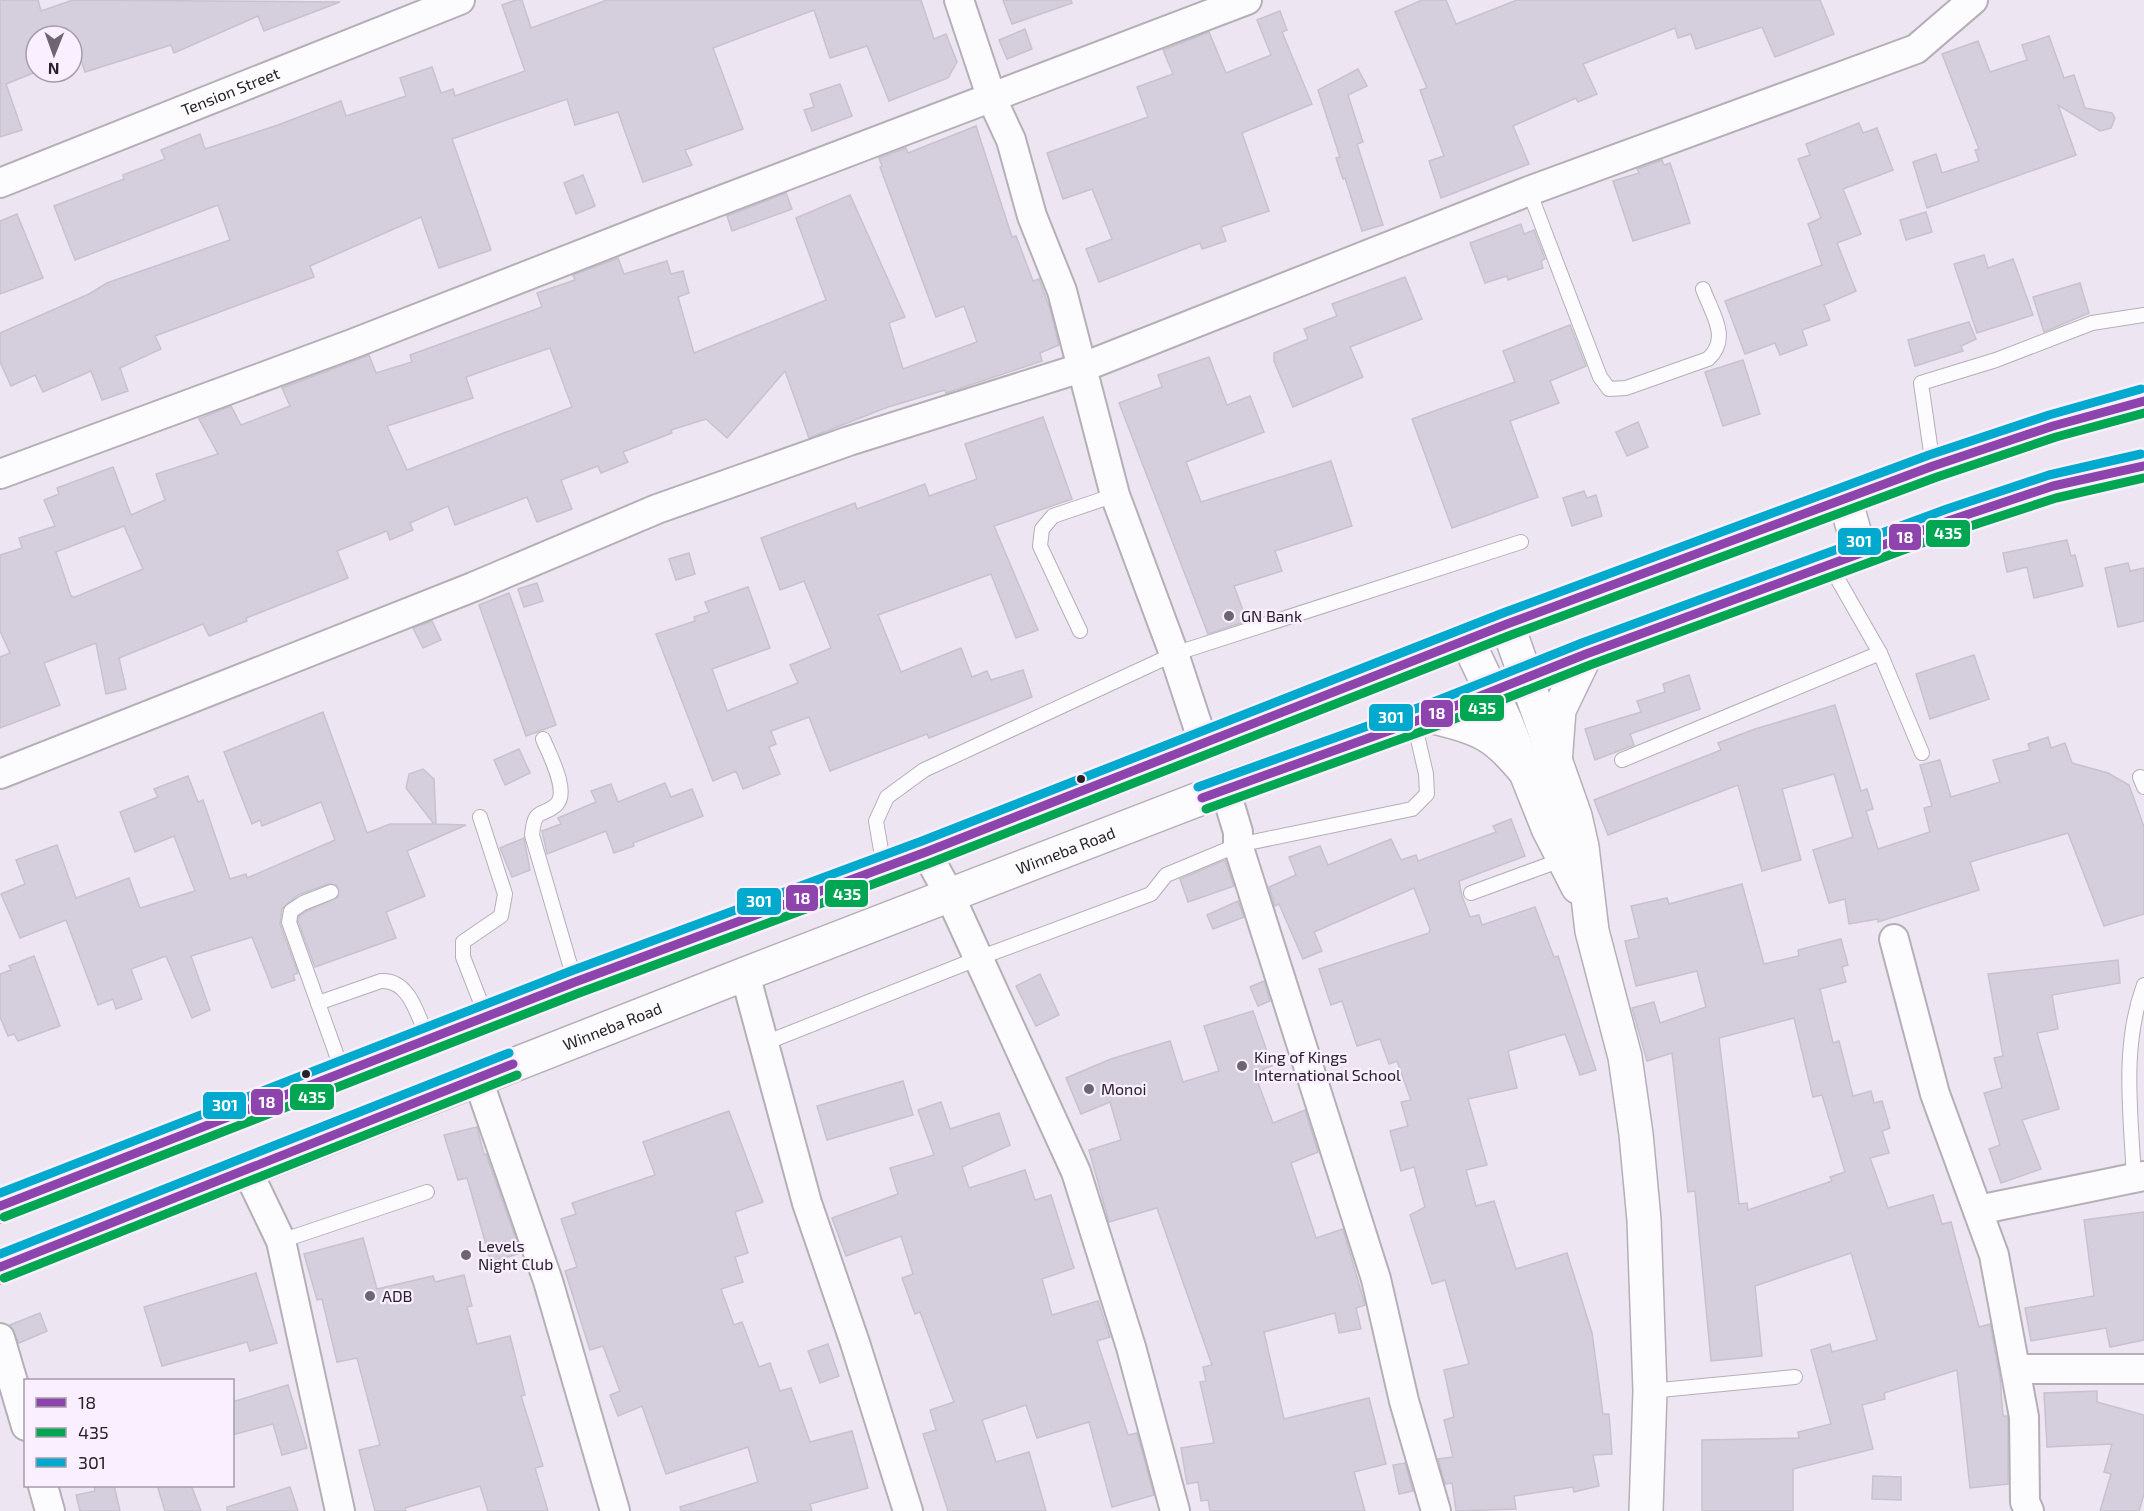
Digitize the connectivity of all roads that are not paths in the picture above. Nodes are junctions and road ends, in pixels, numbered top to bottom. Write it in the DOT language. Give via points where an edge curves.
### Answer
graph roads {
  1 [pos="460,0"];
  2 [pos="959,0"];
  3 [pos="1247,0"];
  4 [pos="1973,0"];
  5 [pos="992,99"];
  6 [pos="0,183"];
  7 [pos="1529,191"];
  8 [pos="1702,289"];
  9 [pos="2144,315"];
  10 [pos="1081,368"];
  11 [pos="2144,401"];
  12 [pos="1933,466"];
  13 [pos="2144,466"];
  14 [pos="0,474"];
  15 [pos="1115,495"];
  16 [pos="1845,500"];
  17 [pos="1521,542"];
  18 [pos="1860,552"];
  19 [pos="1829,564"];
  20 [pos="1507,624"];
  21 [pos="1080,631"];
  22 [pos="1467,640"];
  23 [pos="1880,653"];
  24 [pos="1174,654"];
  25 [pos="1586,654"];
  26 [pos="1527,678"];
  27 [pos="1492,693"];
  28 [pos="1422,719"];
  29 [pos="543,739"];
  30 [pos="1203,742"];
  31 [pos="1922,753"];
  32 [pos="1622,760"];
  33 [pos="1542,770"];
  34 [pos="0,774"];
  35 [pos="1225,789"];
  36 [pos="480,817"];
  37 [pos="1238,845"];
  38 [pos="926,852"];
  39 [pos="1564,859"];
  40 [pos="884,868"];
  41 [pos="331,892"];
  42 [pos="1471,893"];
  43 [pos="950,896"];
  44 [pos="1587,905"];
  45 [pos="1894,939"];
  46 [pos="978,958"];
  47 [pos="745,974"];
  48 [pos="575,982"];
  49 [pos="2144,984"];
  50 [pos="318,1004"];
  51 [pos="486,1016"];
  52 [pos="428,1039"];
  53 [pos="765,1043"];
  54 [pos="343,1073"];
  55 [pos="477,1077"];
  56 [pos="247,1170"];
  57 [pos="2139,1178"];
  58 [pos="427,1192"];
  59 [pos="0,1206"];
  60 [pos="1978,1210"];
  61 [pos="281,1241"];
  62 [pos="0,1267"];
  63 [pos="0,1338"];
  64 [pos="2017,1369"];
  65 [pos="2144,1369"];
  66 [pos="1795,1377"];
  67 [pos="1650,1391"];
  68 [pos="24,1419"];
  69 [pos="44,1487"];
  70 [pos="50,1511"];
  71 [pos="340,1511"];
  72 [pos="615,1511"];
  73 [pos="908,1511"];
  74 [pos="1175,1511"];
  75 [pos="1436,1511"];
  76 [pos="1646,1511"];
  77 [pos="2029,1511"];
  1 -- 6 [label="street, Tension Street"];
  2 -- 5 [label="street"];
  3 -- 5 [label="street"];
  4 -- 7 [label="street" via="1916,49"];
  5 -- 10 [label="street" via="1011,140 1032,216 1062,291"];
  5 -- 14 [label="street"];
  7 -- 8 [label="lane" via="1600,377 1609,389 1626,388 1708,359 1718,350 1721,337"];
  7 -- 10 [label="street"];
  9 -- 12 [label="lane" via="2092,323 1996,360 1921,383"];
  10 -- 15 [label="street"];
  10 -- 34 [label="street" via="849,441 657,509 473,587"];
  11 -- 12 [label="main road"];
  12 -- 16 [label="main road"];
  13 -- 18 [label="main road, Winneba Road" via="2053,486"];
  15 -- 21 [label="lane" via="1053,516 1042,529 1040,546"];
  15 -- 24 [label="street"];
  16 -- 18 [label="main road"];
  16 -- 20 [label="main road"];
  17 -- 24 [label="lane"];
  18 -- 19 [label="main road, Winneba Road"];
  19 -- 23 [label="lane"];
  19 -- 25 [label="main road, Winneba Road"];
  20 -- 22 [label="main road"];
  20 -- 26 [label="main road"];
  22 -- 27 [label="main road"];
  22 -- 30 [label="main road"];
  23 -- 31 [label="lane"];
  23 -- 32 [label="lane"];
  24 -- 30 [label="street"];
  24 -- 40 [label="lane" via="924,770 886,797 876,821"];
  25 -- 26 [label="main road, Winneba Road"];
  25 -- 33 [label="main road" via="1559,710"];
  26 -- 27 [label="main road, Winneba Road"];
  26 -- 33 [label="main road"];
  27 -- 28 [label="main road, Winneba Road"];
  27 -- 33 [label="main road"];
  28 -- 33 [label="main road" via="1488,734"];
  28 -- 35 [label="main road, Winneba Road"];
  28 -- 37 [label="lane" via="1427,794 1412,809"];
  29 -- 48 [label="lane" via="560,782 561,795 556,805 540,812 532,835"];
  30 -- 38 [label="main road"];
  33 -- 39 [label="main road" via="1548,828"];
  33 -- 44 [label="main road" via="1575,816"];
  35 -- 37 [label="street"];
  35 -- 43 [label="main road, Winneba Road"];
  36 -- 51 [label="lane" via="505,894 501,916 463,942 463,957"];
  37 -- 46 [label="lane" via="1166,875 1151,894"];
  37 -- 75 [label="street" via="1376,1279 1404,1401"];
  38 -- 40 [label="main road"];
  38 -- 43 [label="street"];
  39 -- 42 [label="lane"];
  39 -- 44 [label="main road"];
  40 -- 48 [label="main road"];
  41 -- 50 [label="lane" via="291,911 289,922"];
  43 -- 46 [label="street"];
  43 -- 47 [label="main road, Winneba Road"];
  44 -- 67 [label="main road" via="1625,1057 1636,1134 1645,1242"];
  45 -- 60 [label="street" via="1935,1094"];
  46 -- 53 [label="lane"];
  46 -- 74 [label="street" via="1076,1172 1131,1347"];
  47 -- 53 [label="street"];
  47 -- 55 [label="main road, Winneba Road"];
  48 -- 51 [label="main road"];
  49 -- 57 [label="lane" via="2136,1006 2129,1060"];
  50 -- 52 [label="lane" via="392,980 404,988"];
  50 -- 54 [label="lane"];
  51 -- 52 [label="main road"];
  52 -- 54 [label="main road"];
  53 -- 73 [label="street" via="807,1203"];
  54 -- 59 [label="main road"];
  55 -- 56 [label="main road, Winneba Road"];
  55 -- 72 [label="street" via="548,1281"];
  56 -- 61 [label="street"];
  56 -- 62 [label="main road, Winneba Road"];
  57 -- 60 [label="street"];
  58 -- 61 [label="lane"];
  60 -- 64 [label="street" via="1994,1255"];
  61 -- 71 [label="street"];
  63 -- 68 [label="street"];
  64 -- 65 [label="street"];
  64 -- 77 [label="street" via="2024,1417 2025,1502"];
  66 -- 67 [label="lane"];
  67 -- 76 [label="main road"];
  69 -- 70 [label="street"];
}
